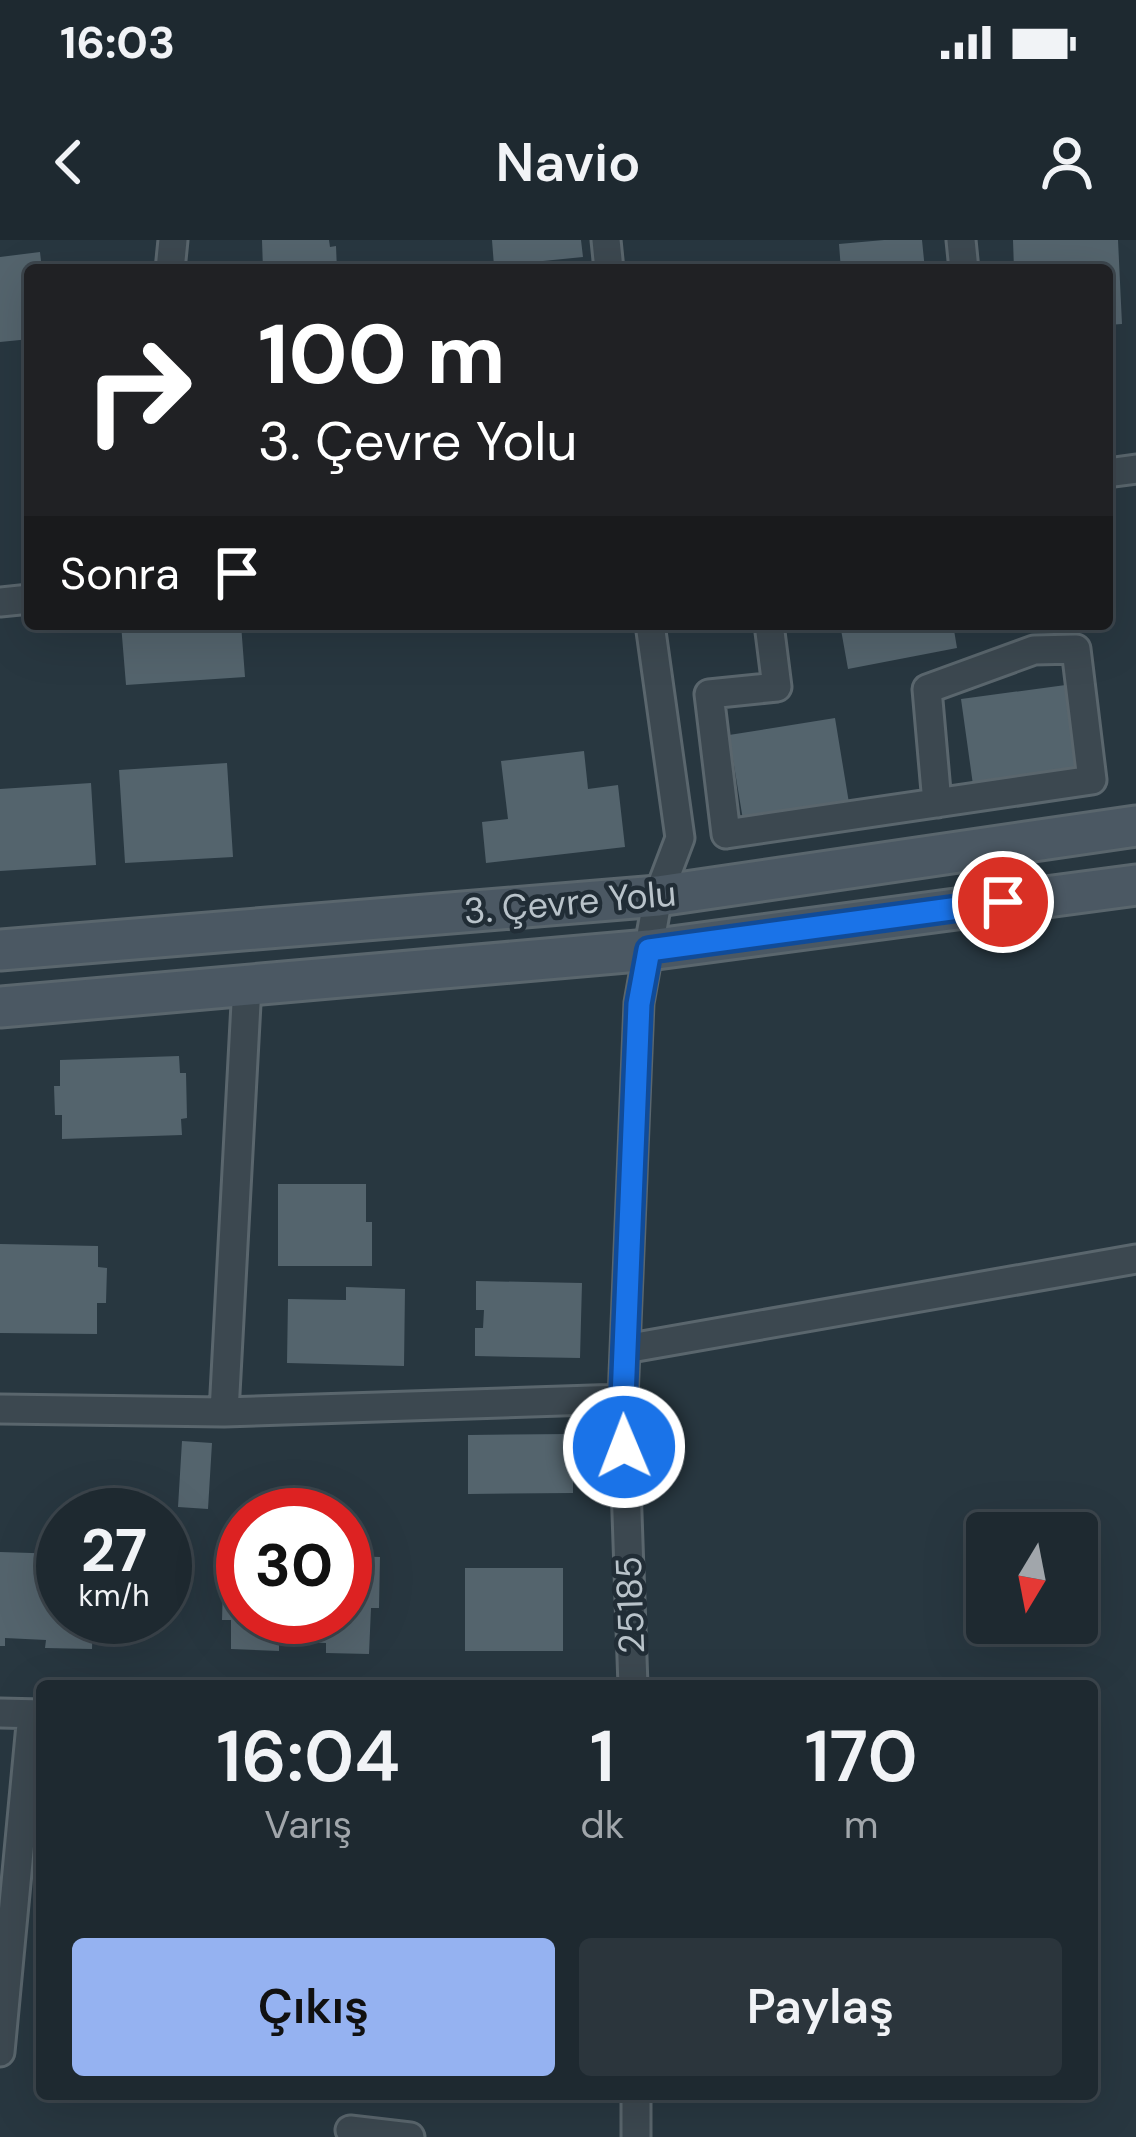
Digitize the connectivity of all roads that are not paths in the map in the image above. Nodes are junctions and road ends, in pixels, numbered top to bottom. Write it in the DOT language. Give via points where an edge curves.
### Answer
graph roads {
  1 [pos="651,630"];
  2 [pos="770,630"];
  3 [pos="1033,637"];
  4 [pos="937,803"];
  5 [pos="1136,826"];
  6 [pos="1136,885"];
  7 [pos="658,896"];
  8 [pos="0,950"];
  9 [pos="649,950"];
  10 [pos="247,985"];
  11 [pos="0,1007"];
  12 [pos="1136,1259"];
  13 [pos="625,1349"];
  14 [pos="623,1399"];
  15 [pos="0,1409"];
  16 [pos="224,1412"];
  17 [pos="633,1680"];
  18 [pos="0,1714"];
  19 [pos="36,1714"];
  20 [pos="36,1723"];
  21 [pos="0,2052"];
  22 [pos="636,2100"];
  23 [pos="350,2130"];
  24 [pos="410,2137"];
  25 [pos="636,2137"];
  1 -- 7 [label="street, 25185" via="680,838"];
  2 -- 4 [label="street" via="778,687 709,694 726,834"];
  3 -- 4 [label="street" via="927,689"];
  3 -- 4 [label="street" via="1076,649 1091,780"];
  5 -- 7 [label="main road, 3. Çevre Yolu"];
  6 -- 9 [label="main road, 3. Çevre Yolu"];
  7 -- 8 [label="main road, 3. Çevre Yolu"];
  7 -- 9 [label="street, 25185"];
  9 -- 10 [label="main road, 3. Çevre Yolu"];
  9 -- 13 [label="street, 25185" via="639,1004"];
  10 -- 11 [label="main road, 3. Çevre Yolu"];
  10 -- 16 [label="street"];
  12 -- 13 [label="street"];
  13 -- 14 [label="street, 25185"];
  14 -- 16 [label="street"];
  14 -- 17 [label="street, 25185"];
  15 -- 16 [label="street"];
  18 -- 19 [label="street"];
  20 -- 21 [label="street"];
  22 -- 25 [label="street"];
  23 -- 24 [label="street"];
}
